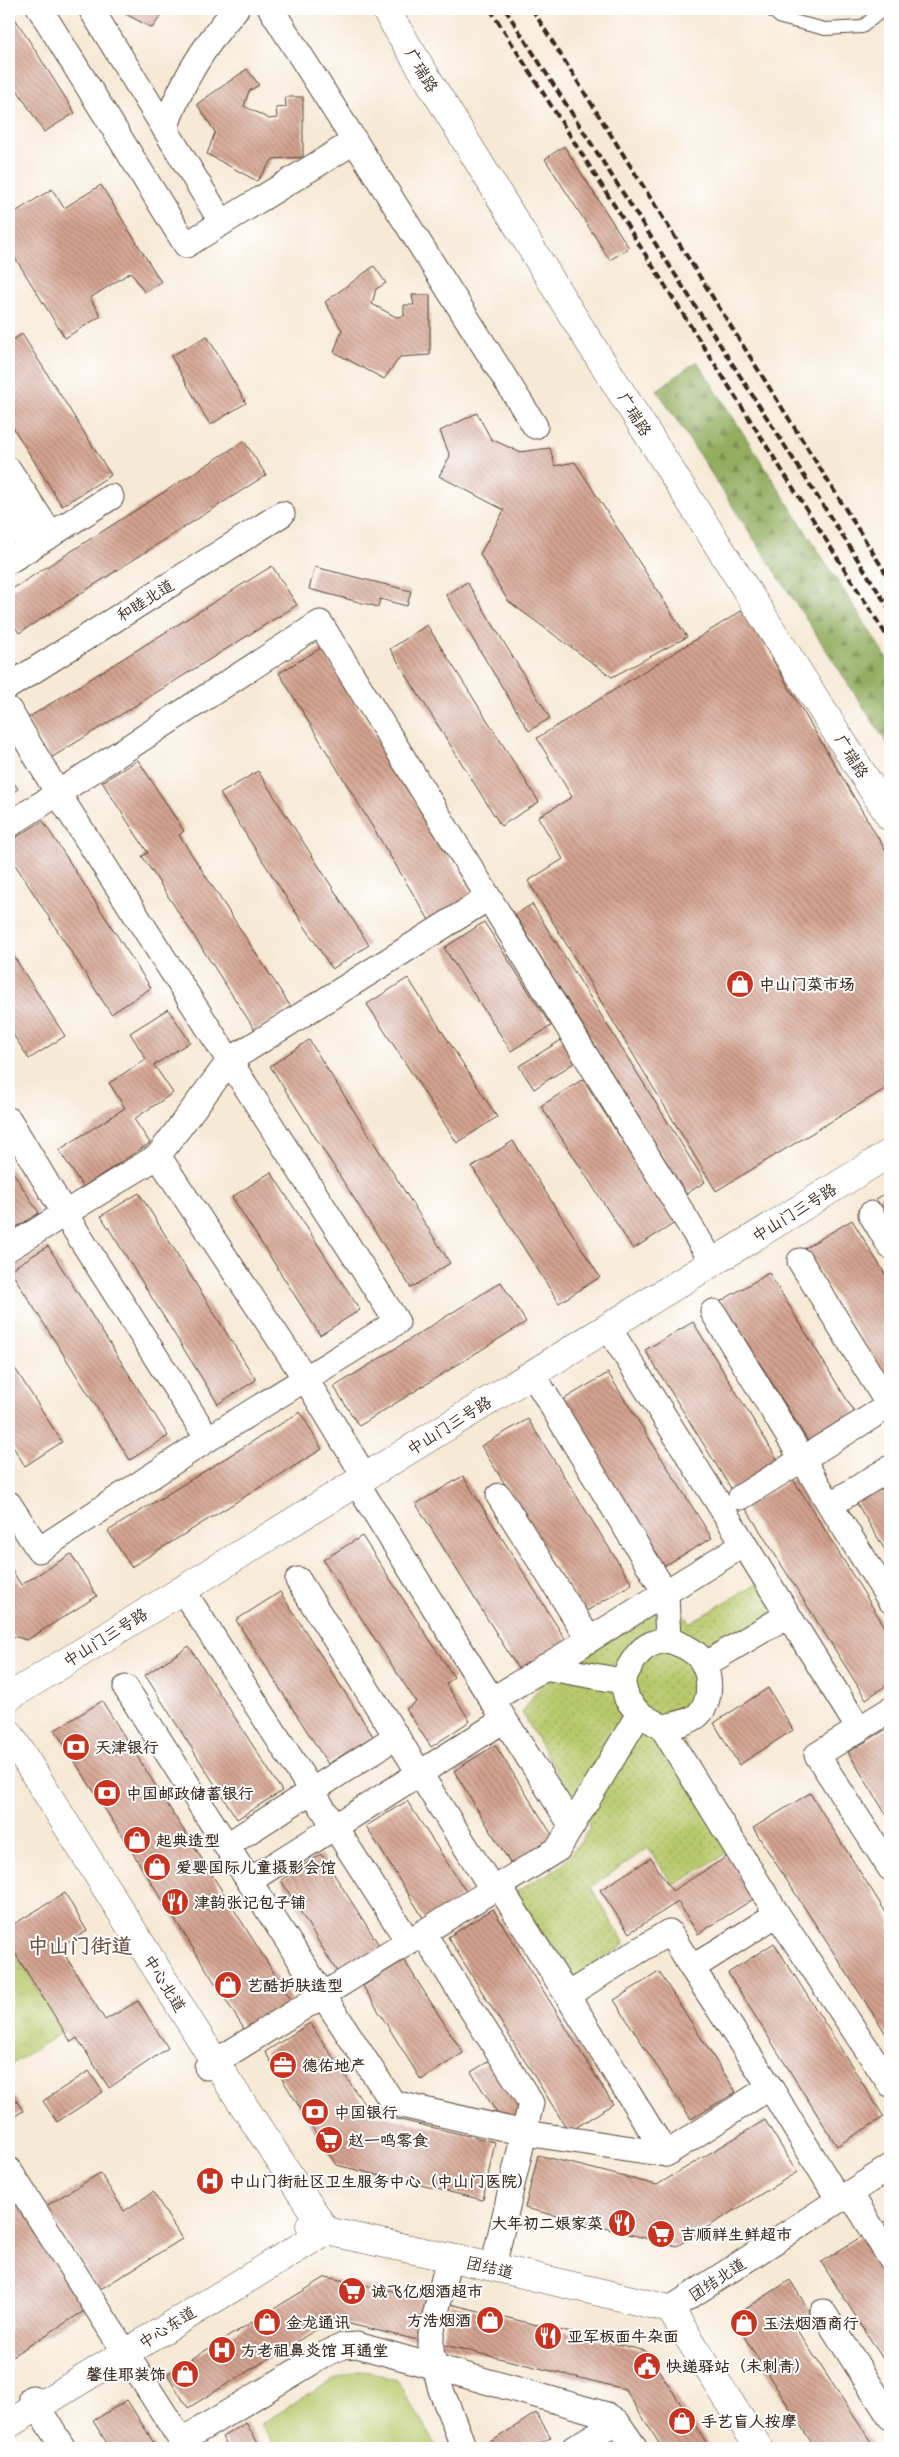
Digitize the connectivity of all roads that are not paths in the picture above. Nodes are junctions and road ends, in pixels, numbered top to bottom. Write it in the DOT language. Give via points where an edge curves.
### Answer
graph roads {
  1 [pos="40,9"];
  2 [pos="91,9"];
  3 [pos="236,9"];
  4 [pos="271,9"];
  5 [pos="385,9"];
  6 [pos="770,9"];
  7 [pos="884,9"];
  8 [pos="164,129"];
  9 [pos="355,140"];
  10 [pos="222,223"];
  11 [pos="535,426"];
  12 [pos="9,470"];
  13 [pos="111,497"];
  14 [pos="9,514"];
  15 [pos="282,514"];
  16 [pos="40,541"];
  17 [pos="9,561"];
  18 [pos="9,686"];
  19 [pos="9,710"];
  20 [pos="57,792"];
  21 [pos="890,816"];
  22 [pos="9,825"];
  23 [pos="488,898"];
  24 [pos="230,1060"];
  25 [pos="9,1120"];
  26 [pos="890,1153"];
  27 [pos="158,1156"];
  28 [pos="65,1214"];
  29 [pos="871,1214"];
  30 [pos="890,1246"];
  31 [pos="9,1248"];
  32 [pos="800,1261"];
  33 [pos="713,1263"];
  34 [pos="713,1312"];
  35 [pos="608,1327"];
  36 [pos="532,1373"];
  37 [pos="305,1378"];
  38 [pos="890,1406"];
  39 [pos="208,1439"];
  40 [pos="801,1460"];
  41 [pos="890,1468"];
  42 [pos="361,1479"];
  43 [pos="499,1496"];
  44 [pos="741,1497"];
  45 [pos="9,1504"];
  46 [pos="830,1505"];
  47 [pos="744,1544"];
  48 [pos="298,1580"];
  49 [pos="182,1589"];
  50 [pos="666,1594"];
  51 [pos="890,1600"];
  52 [pos="788,1615"];
  53 [pos="590,1639"];
  54 [pos="668,1640"];
  55 [pos="704,1665"];
  56 [pos="544,1668"];
  57 [pos="622,1681"];
  58 [pos="126,1688"];
  59 [pos="9,1697"];
  60 [pos="498,1710"];
  61 [pos="890,1710"];
  62 [pos="639,1714"];
  63 [pos="662,1727"];
  64 [pos="859,1729"];
  65 [pos="9,1733"];
  66 [pos="397,1736"];
  67 [pos="9,1751"];
  68 [pos="420,1773"];
  69 [pos="312,1791"];
  70 [pos="572,1826"];
  71 [pos="334,1827"];
  72 [pos="226,1846"];
  73 [pos="890,1868"];
  74 [pos="249,1882"];
  75 [pos="496,1888"];
  76 [pos="777,1914"];
  77 [pos="416,1937"];
  78 [pos="692,1968"];
  79 [pos="322,1994"];
  80 [pos="567,1995"];
  81 [pos="211,2065"];
  82 [pos="890,2084"];
  83 [pos="770,2088"];
  84 [pos="524,2133"];
  85 [pos="666,2154"];
  86 [pos="890,2167"];
  87 [pos="9,2170"];
  88 [pos="844,2197"];
  89 [pos="318,2228"];
  90 [pos="449,2257"];
  91 [pos="890,2258"];
  92 [pos="493,2267"];
  93 [pos="670,2310"];
  94 [pos="823,2312"];
  95 [pos="123,2348"];
  96 [pos="436,2368"];
  97 [pos="34,2402"];
  98 [pos="9,2412"];
  99 [pos="890,2417"];
  100 [pos="617,2422"];
  101 [pos="9,2424"];
  102 [pos="183,2444"];
  103 [pos="62,2448"];
  104 [pos="464,2448"];
  105 [pos="574,2448"];
  106 [pos="635,2448"];
  107 [pos="759,2448"];
  1 -- 10 [label="street" via="186,245"];
  2 -- 8 [label="street"];
  3 -- 8 [label="street" via="214,34 189,72"];
  4 -- 9 [label="street"];
  5 -- 21 [label="street, 广瑞路" via="571,313"];
  6 -- 7 [label="lane" via="781,18 825,29 862,27"];
  8 -- 10 [label="street"];
  9 -- 10 [label="street"];
  9 -- 11 [label="street"];
  12 -- 16 [label="street"];
  13 -- 16 [label="street"];
  14 -- 16 [label="street"];
  15 -- 18 [label="street, 和睦北道"];
  16 -- 17 [label="street"];
  19 -- 20 [label="street"];
  20 -- 22 [label="street"];
  20 -- 23 [label="street" via="320,623"];
  20 -- 24 [label="street"];
  23 -- 24 [label="street"];
  23 -- 33 [label="street"];
  24 -- 27 [label="street"];
  24 -- 37 [label="street" via="397,1322"];
  25 -- 28 [label="street"];
  26 -- 33 [label="street, 中山门三号路"];
  27 -- 28 [label="street"];
  27 -- 37 [label="street"];
  28 -- 31 [label="street"];
  28 -- 39 [label="street"];
  29 -- 30 [label="street"];
  32 -- 38 [label="street"];
  33 -- 35 [label="street, 中山门三号路"];
  34 -- 40 [label="street"];
  35 -- 36 [label="street, 中山门三号路"];
  35 -- 47 [label="street"];
  36 -- 42 [label="street, 中山门三号路"];
  36 -- 50 [label="street"];
  37 -- 39 [label="street"];
  37 -- 42 [label="street"];
  38 -- 40 [label="street"];
  39 -- 45 [label="street" via="38,1550"];
  40 -- 44 [label="street"];
  40 -- 46 [label="street"];
  41 -- 46 [label="street"];
  42 -- 49 [label="street, 中山门三号路"];
  42 -- 60 [label="street"];
  43 -- 53 [label="street"];
  46 -- 51 [label="street"];
  47 -- 50 [label="street"];
  47 -- 52 [label="street"];
  48 -- 66 [label="street"];
  49 -- 59 [label="street, 中山门三号路"];
  49 -- 69 [label="street"];
  50 -- 53 [label="street"];
  50 -- 54 [label="street"];
  52 -- 55 [label="street"];
  52 -- 64 [label="street"];
  53 -- 56 [label="street"];
  54 -- 55 [label="street" via="697,1654"];
  54 -- 57 [label="street" via="655,1641 638,1653"];
  55 -- 63 [label="street" via="708,1697 699,1714 680,1724"];
  56 -- 57 [label="street"];
  56 -- 60 [label="street"];
  57 -- 62 [label="street" via="628,1699"];
  58 -- 72 [label="street"];
  60 -- 68 [label="street"];
  60 -- 70 [label="street"];
  61 -- 64 [label="street"];
  62 -- 63 [label="street"];
  62 -- 70 [label="street"];
  63 -- 76 [label="street"];
  64 -- 73 [label="street" via="817,1755"];
  65 -- 81 [label="street, 中心北道"];
  66 -- 68 [label="street"];
  66 -- 69 [label="street"];
  67 -- 81 [label="street, 中心北道"];
  68 -- 71 [label="street"];
  68 -- 75 [label="street"];
  69 -- 71 [label="street"];
  69 -- 72 [label="street"];
  70 -- 75 [label="street" via="558,1849"];
  71 -- 74 [label="street"];
  71 -- 77 [label="street"];
  72 -- 74 [label="street"];
  74 -- 79 [label="street"];
  75 -- 77 [label="street"];
  75 -- 80 [label="street"];
  76 -- 78 [label="street"];
  76 -- 82 [label="street"];
  77 -- 79 [label="street"];
  77 -- 84 [label="street" via="532,2103"];
  78 -- 80 [label="street" via="669,1932"];
  78 -- 83 [label="street"];
  79 -- 81 [label="street"];
  79 -- 84 [label="street" via="393,2103"];
  80 -- 85 [label="street"];
  81 -- 89 [label="street, 中心北道"];
  83 -- 85 [label="street"];
  83 -- 88 [label="street"];
  84 -- 85 [label="street"];
  84 -- 92 [label="street"];
  86 -- 88 [label="street, 团结北道"];
  87 -- 95 [label="street"];
  88 -- 91 [label="street"];
  88 -- 93 [label="street, 团结北道"];
  89 -- 90 [label="street, 团结道"];
  89 -- 95 [label="street, 中心东道"];
  90 -- 92 [label="street, 团结道"];
  90 -- 96 [label="street" via="431,2334 430,2351"];
  92 -- 93 [label="street, 团结道"];
  93 -- 107 [label="street"];
  94 -- 99 [label="street"];
  95 -- 97 [label="street, 中心东道"];
  95 -- 102 [label="street"];
  96 -- 100 [label="street" via="607,2415"];
  96 -- 102 [label="street" via="377,2349 343,2346 310,2362"];
  96 -- 104 [label="street" via="441,2390"];
  97 -- 98 [label="street, 中心东道"];
  97 -- 101 [label="street, 中心东道"];
  97 -- 103 [label="street"];
  100 -- 105 [label="street"];
  100 -- 106 [label="street"];
}
